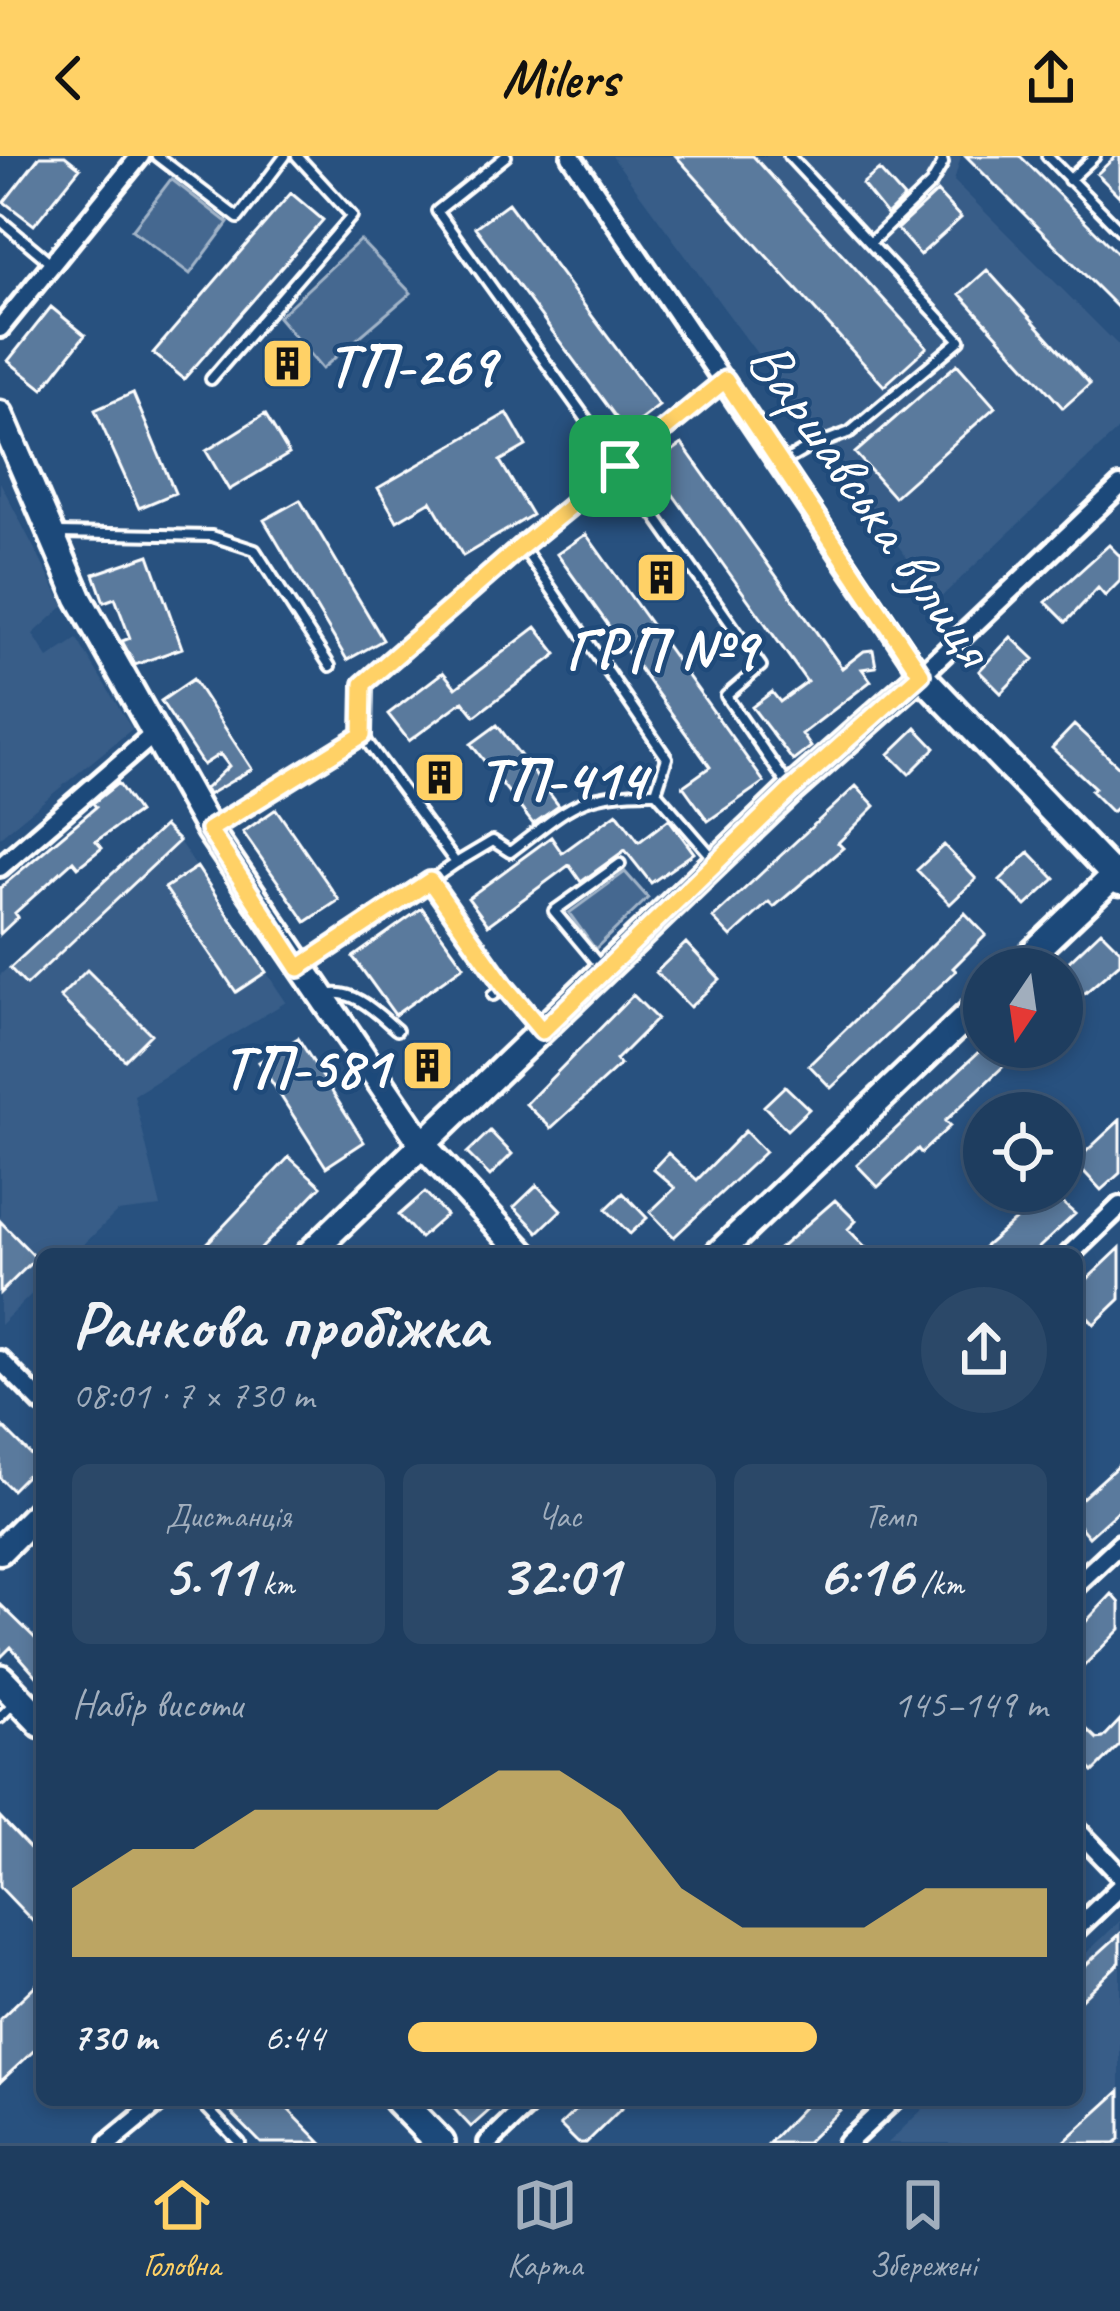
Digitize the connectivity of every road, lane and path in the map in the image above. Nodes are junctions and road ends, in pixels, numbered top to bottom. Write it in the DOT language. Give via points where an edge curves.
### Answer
graph roads {
  1 [pos="140,156"];
  2 [pos="157,156"];
  3 [pos="285,156"];
  4 [pos="297,156"];
  5 [pos="506,156"];
  6 [pos="571,156"];
  7 [pos="789,156"];
  8 [pos="941,156"];
  9 [pos="1046,156"];
  10 [pos="1094,156"];
  11 [pos="1069,180"];
  12 [pos="0,220"];
  13 [pos="1120,230"];
  14 [pos="870,243"];
  15 [pos="52,264"];
  16 [pos="0,328"];
  17 [pos="212,379"];
  18 [pos="725,380"];
  19 [pos="0,414"];
  20 [pos="781,464"];
  21 [pos="620,466"];
  22 [pos="1120,486"];
  23 [pos="52,533"];
  24 [pos="522,546"];
  25 [pos="330,666"];
  26 [pos="921,674"];
  27 [pos="155,733"];
  28 [pos="362,735"];
  29 [pos="791,790"];
  30 [pos="656,792"];
  31 [pos="209,830"];
  32 [pos="716,862"];
  33 [pos="456,863"];
  34 [pos="620,864"];
  35 [pos="0,867"];
  36 [pos="1118,876"];
  37 [pos="430,881"];
  38 [pos="1039,948"];
  39 [pos="299,968"];
  40 [pos="604,970"];
  41 [pos="505,987"];
  42 [pos="493,995"];
  43 [pos="320,997"];
  44 [pos="963,1020"];
  45 [pos="397,1030"];
  46 [pos="542,1031"];
  47 [pos="423,1145"];
  48 [pos="1120,1207"];
  49 [pos="315,1248"];
  50 [pos="518,1248"];
  51 [pos="724,1248"];
  52 [pos="1076,1248"];
  53 [pos="0,1360"];
  54 [pos="36,1397"];
  55 [pos="36,1515"];
  56 [pos="1120,1544"];
  57 [pos="0,1551"];
  58 [pos="1083,1578"];
  59 [pos="6,1698"];
  60 [pos="36,1719"];
  61 [pos="1083,1837"];
  62 [pos="1120,1875"];
  63 [pos="1120,1887"];
  64 [pos="1083,1922"];
  65 [pos="154,2106"];
  66 [pos="205,2106"];
  67 [pos="404,2106"];
  68 [pos="527,2106"];
  69 [pos="887,2106"];
  70 [pos="109,2143"];
  71 [pos="240,2143"];
  72 [pos="440,2143"];
  73 [pos="488,2143"];
  74 [pos="847,2143"];
  1 -- 15 [label="street"];
  2 -- 3 [label="lane" via="238,218"];
  4 -- 17 [label="lane" via="352,216"];
  5 -- 21 [label="lane" via="437,211"];
  6 -- 18 [label="street, Варшавська вулиця"];
  7 -- 14 [label="lane"];
  8 -- 14 [label="lane" via="931,184"];
  9 -- 11 [label="lane"];
  10 -- 11 [label="lane"];
  11 -- 13 [label="lane"];
  12 -- 15 [label="lane"];
  14 -- 20 [label="lane" via="960,340 850,431"];
  15 -- 16 [label="street"];
  18 -- 20 [label="street, Варшавська вулиця"];
  18 -- 21 [label="lane"];
  19 -- 23 [label="street"];
  20 -- 26 [label="street, Варшавська вулиця"];
  21 -- 24 [label="lane"];
  21 -- 29 [label="lane" via="761,666 726,696"];
  22 -- 26 [label="street"];
  23 -- 25 [label="lane" via="212,536 255,550"];
  23 -- 27 [label="street"];
  24 -- 28 [label="lane" via="363,684"];
  24 -- 30 [label="lane" via="667,758"];
  26 -- 29 [label="street"];
  26 -- 36 [label="street, Варшавська вулиця"];
  27 -- 31 [label="street"];
  27 -- 35 [label="street"];
  28 -- 31 [label="lane"];
  28 -- 33 [label="lane"];
  29 -- 32 [label="street"];
  30 -- 32 [label="lane"];
  30 -- 33 [label="lane" via="584,798 510,852 493,841"];
  31 -- 39 [label="street"];
  32 -- 40 [label="street"];
  33 -- 37 [label="lane"];
  34 -- 40 [label="lane" via="554,911"];
  36 -- 38 [label="street"];
  37 -- 39 [label="lane"];
  37 -- 41 [label="lane"];
  39 -- 43 [label="street"];
  40 -- 46 [label="street"];
  41 -- 42 [label="lane"];
  41 -- 46 [label="lane"];
  43 -- 45 [label="lane" via="338,992 367,1004"];
  43 -- 47 [label="street"];
  44 -- 51 [label="street"];
  46 -- 47 [label="street"];
  47 -- 49 [label="street"];
  47 -- 50 [label="street"];
  48 -- 52 [label="street"];
  53 -- 54 [label="street"];
  55 -- 57 [label="street"];
  56 -- 58 [label="street"];
  59 -- 60 [label="main road"];
  61 -- 62 [label="street"];
  63 -- 64 [label="street"];
  65 -- 70 [label="street"];
  66 -- 71 [label="lane"];
  67 -- 72 [label="main road"];
  68 -- 73 [label="street"];
  69 -- 74 [label="street"];
}
